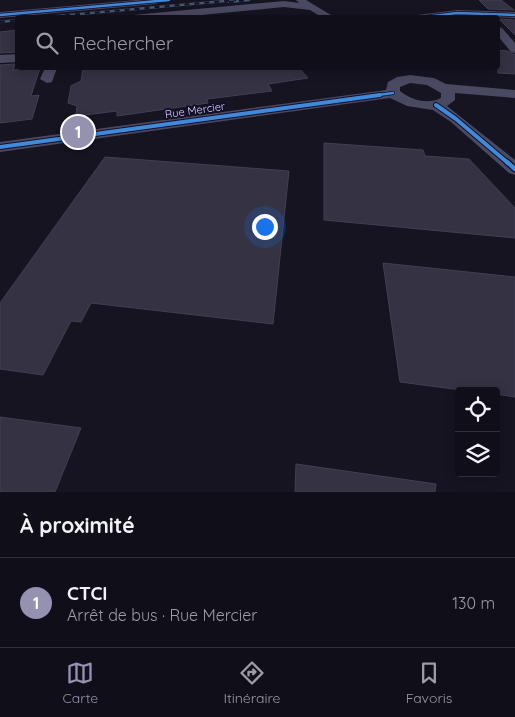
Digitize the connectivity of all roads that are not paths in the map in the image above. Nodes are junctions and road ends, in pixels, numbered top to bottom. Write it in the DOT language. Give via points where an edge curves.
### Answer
graph roads {
  1 [pos="169,0"];
  2 [pos="304,3"];
  3 [pos="0,15"];
  4 [pos="165,15"];
  5 [pos="326,15"];
  6 [pos="447,15"];
  7 [pos="470,15"];
  8 [pos="500,16"];
  9 [pos="515,16"];
  10 [pos="500,29"];
  11 [pos="515,29"];
  12 [pos="500,31"];
  13 [pos="515,50"];
  14 [pos="15,58"];
  15 [pos="0,59"];
  16 [pos="394,70"];
  17 [pos="407,80"];
  18 [pos="444,88"];
  19 [pos="393,93"];
  20 [pos="515,94"];
  21 [pos="436,105"];
  22 [pos="0,147"];
  23 [pos="515,169"];
  1 -- 3 [label="street"];
  2 -- 4 [label="street"];
  2 -- 5 [label="street"];
  6 -- 7 [label="street"];
  8 -- 9 [label="street"];
  10 -- 11 [label="street"];
  12 -- 13 [label="street"];
  14 -- 15 [label="street"];
  16 -- 17 [label="street"];
  17 -- 18 [label="street" via="429,81"];
  17 -- 19 [label="street" via="393,85"];
  18 -- 20 [label="street"];
  18 -- 21 [label="street" via="448,100"];
  19 -- 21 [label="street" via="411,103"];
  19 -- 22 [label="street, Rue Mercier"];
  21 -- 23 [label="street"];
}
